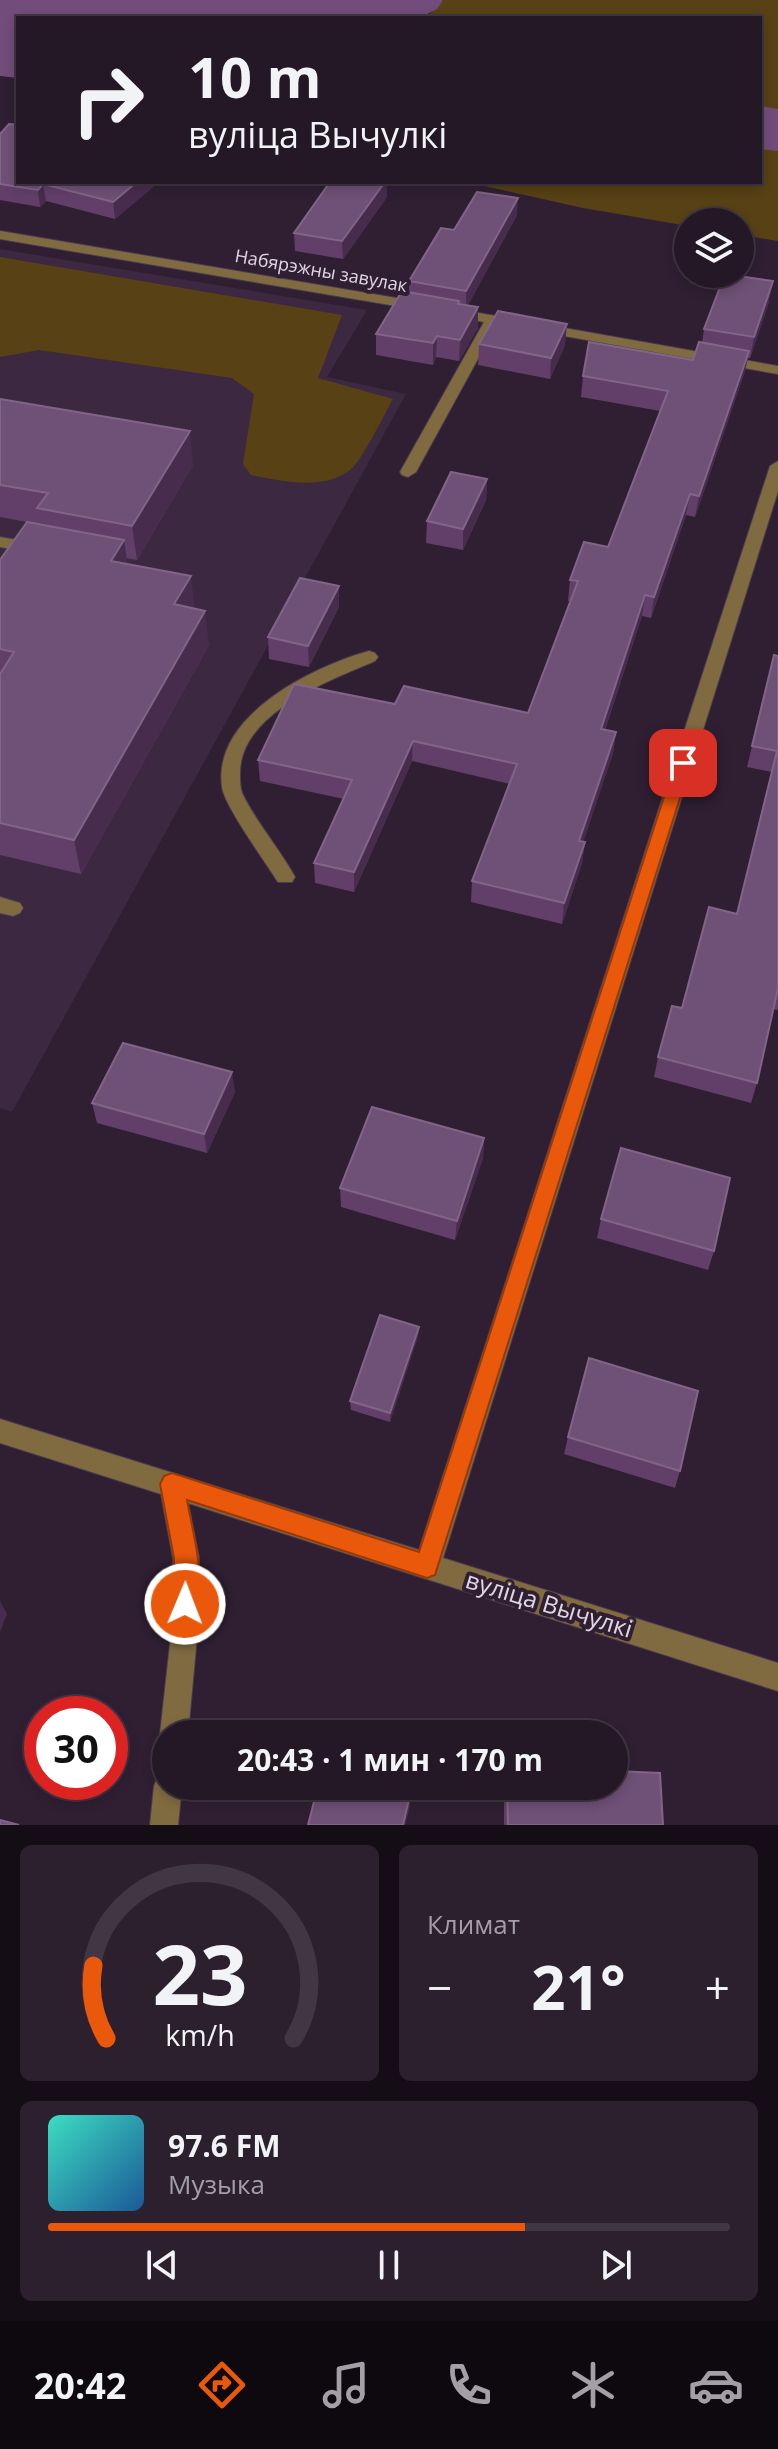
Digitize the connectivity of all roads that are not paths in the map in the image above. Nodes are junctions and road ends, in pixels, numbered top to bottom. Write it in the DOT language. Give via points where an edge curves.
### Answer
graph roads {
  1 [pos="0,235"];
  2 [pos="493,319"];
  3 [pos="778,370"];
  4 [pos="778,466"];
  5 [pos="408,472"];
  6 [pos="0,542"];
  7 [pos="45,550"];
  8 [pos="369,657"];
  9 [pos="285,877"];
  10 [pos="0,1431"];
  11 [pos="172,1484"];
  12 [pos="427,1566"];
  13 [pos="778,1677"];
  14 [pos="175,1720"];
  15 [pos="167,1800"];
  16 [pos="164,1825"];
  1 -- 2 [label="street, Набярэжны завулак"];
  2 -- 3 [label="street, Набярэжны завулак"];
  2 -- 5 [label="street"];
  4 -- 12 [label="street"];
  6 -- 7 [label="street"];
  8 -- 9 [label="street" via="290,692 257,717 235,753 228,774 231,790"];
  10 -- 11 [label="street, вуліца Вычулкі"];
  11 -- 12 [label="street, вуліца Вычулкі"];
  11 -- 14 [label="street" via="186,1558"];
  12 -- 13 [label="street, вуліца Вычулкі"];
  15 -- 16 [label="street"];
}
